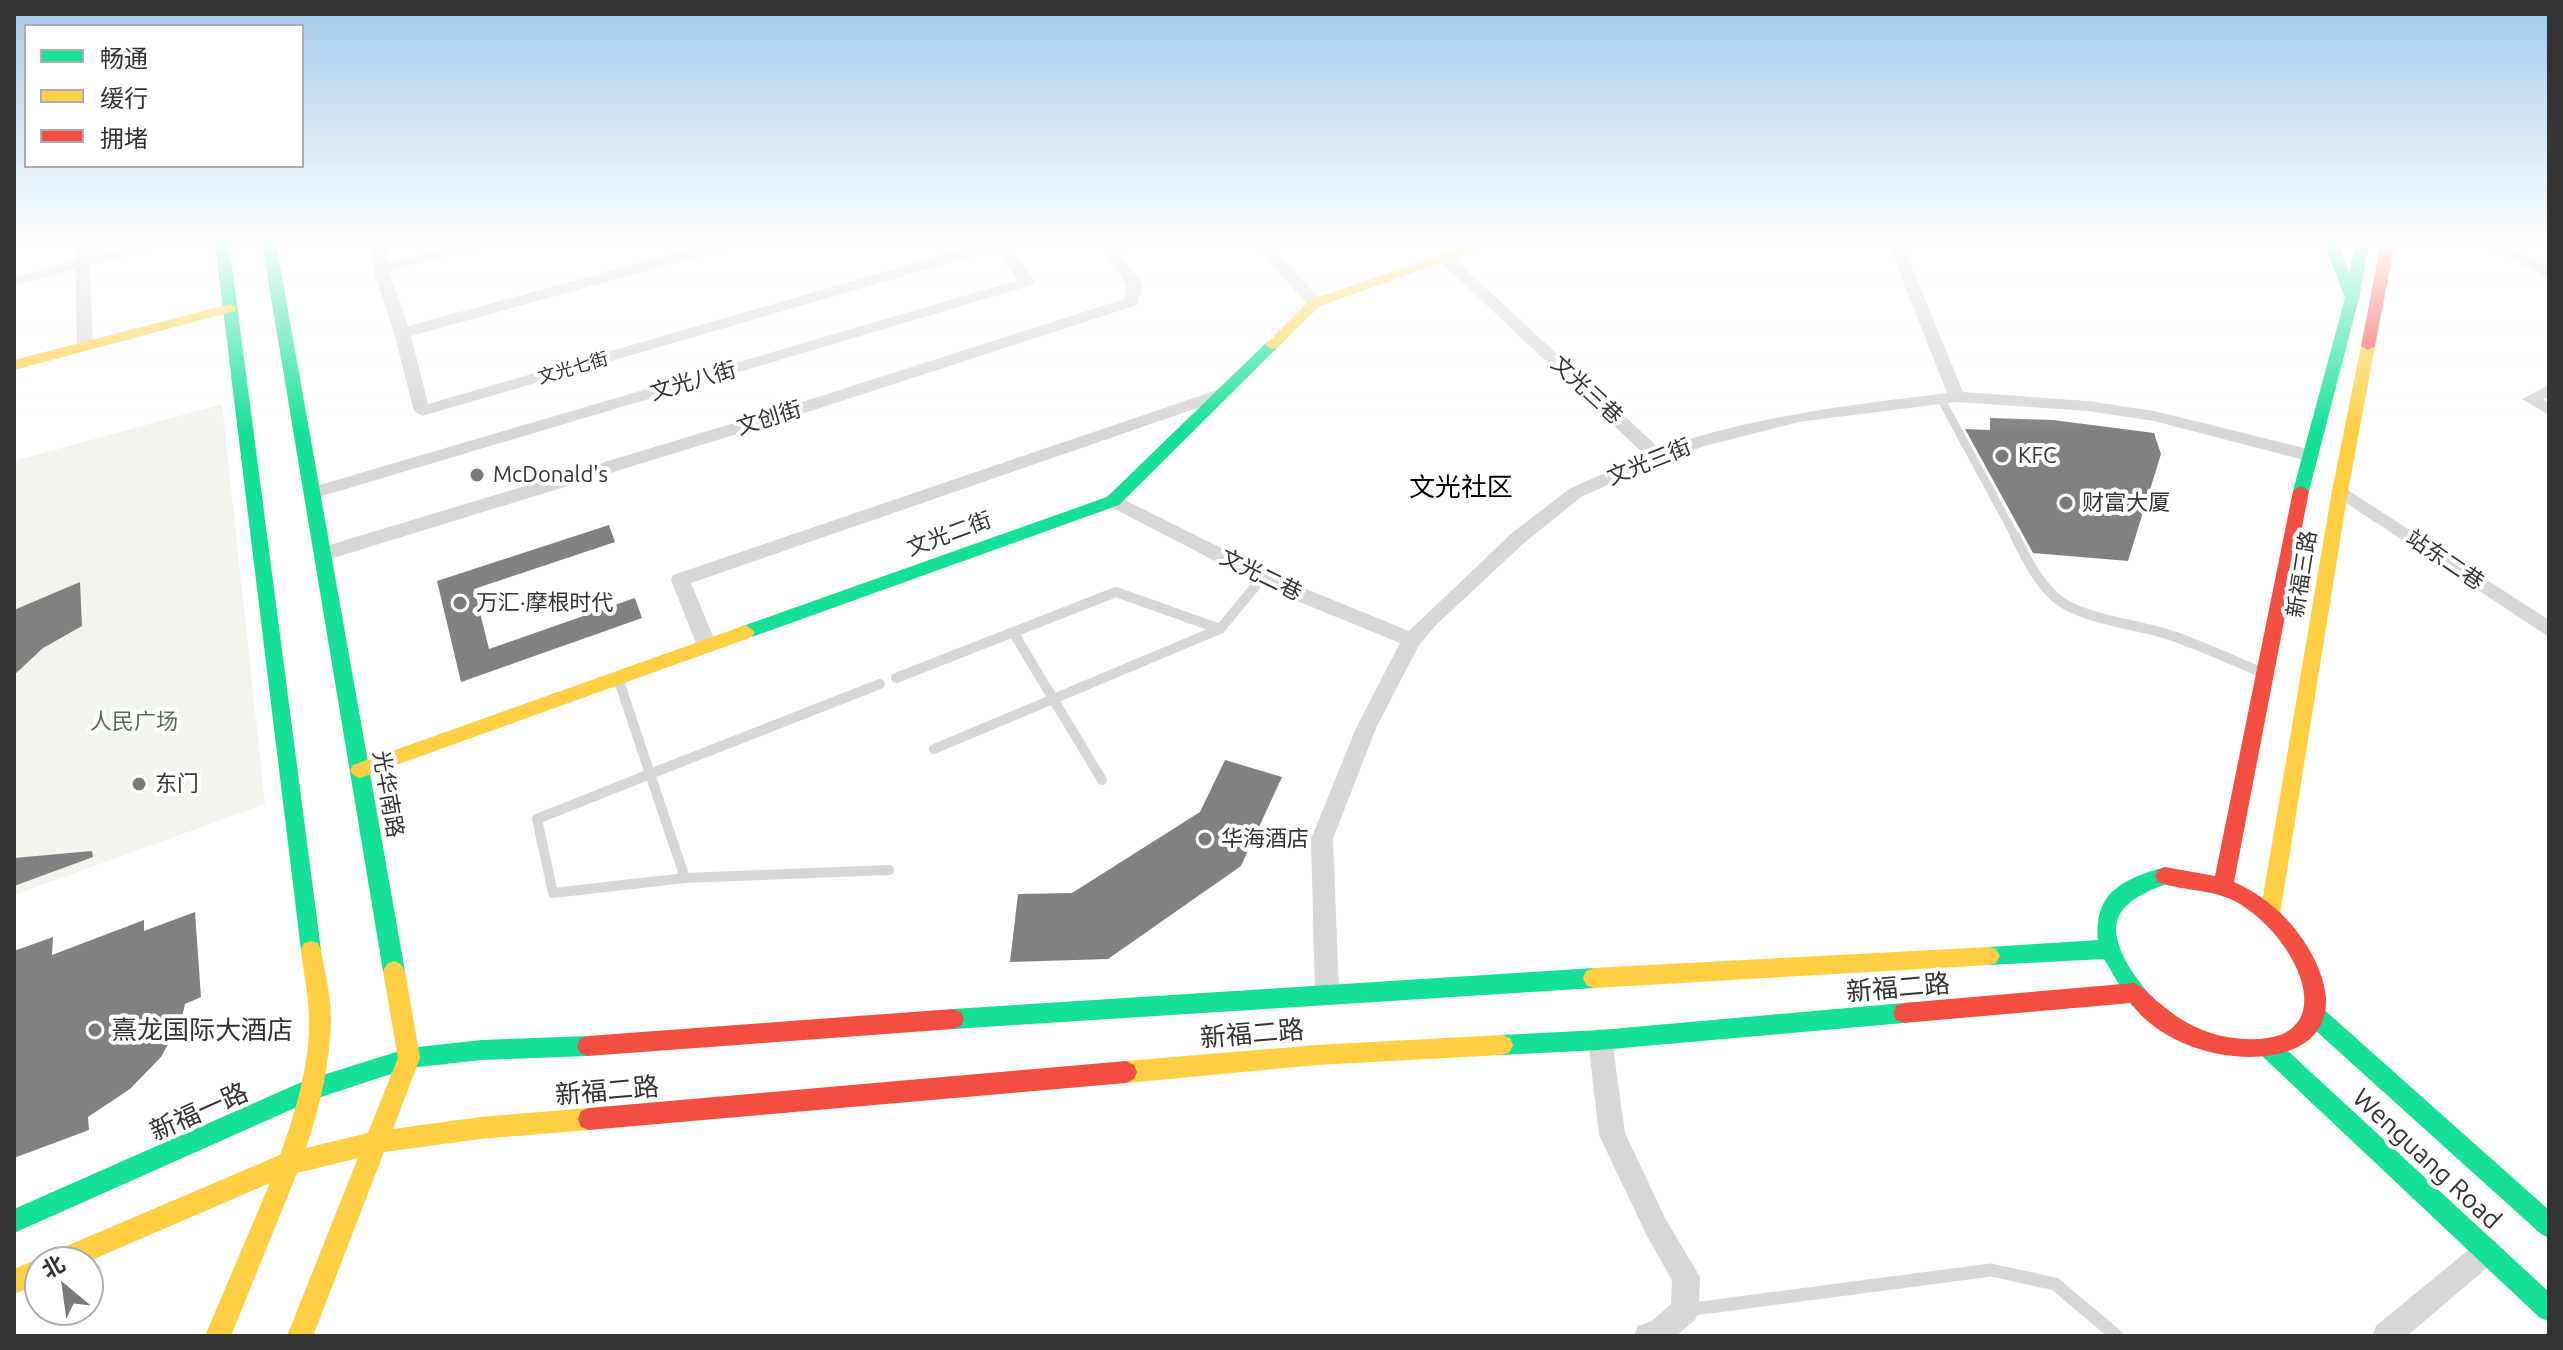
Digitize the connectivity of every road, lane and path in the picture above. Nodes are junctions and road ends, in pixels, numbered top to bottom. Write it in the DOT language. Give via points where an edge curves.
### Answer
graph roads {
  1 [pos="84,306"];
  2 [pos="280,306"];
  3 [pos="393,306"];
  4 [pos="500,306"];
  5 [pos="783,306"];
  6 [pos="946,306"];
  7 [pos="1119,306"];
  8 [pos="1312,306"];
  9 [pos="1496,306"];
  10 [pos="1917,306"];
  11 [pos="2350,306"];
  12 [pos="2376,306"];
  13 [pos="230,308"];
  14 [pos="402,333"];
  15 [pos="85,346"];
  16 [pos="14,365"];
  17 [pos="2549,390"];
  18 [pos="1220,394"];
  19 [pos="1949,398"];
  20 [pos="2549,410"];
  21 [pos="2308,455"];
  22 [pos="1657,456"];
  23 [pos="2340,491"];
  24 [pos="312,493"];
  25 [pos="1113,501"];
  26 [pos="323,554"];
  27 [pos="1263,577"];
  28 [pos="1220,629"];
  29 [pos="2549,630"];
  30 [pos="1013,632"];
  31 [pos="1412,640"];
  32 [pos="707,646"];
  33 [pos="2265,674"];
  34 [pos="618,678"];
  35 [pos="896,678"];
  36 [pos="880,684"];
  37 [pos="1053,699"];
  38 [pos="934,749"];
  39 [pos="360,770"];
  40 [pos="650,774"];
  41 [pos="1102,780"];
  42 [pos="889,870"];
  43 [pos="685,878"];
  44 [pos="2223,887"];
  45 [pos="2270,914"];
  46 [pos="2108,949"];
  47 [pos="1327,993"];
  48 [pos="2134,993"];
  49 [pos="2313,1014"];
  50 [pos="1600,1040"];
  51 [pos="2269,1048"];
  52 [pos="409,1058"];
  53 [pos="312,1089"];
  54 [pos="376,1142"];
  55 [pos="287,1164"];
  56 [pos="14,1221"];
  57 [pos="2549,1226"];
  58 [pos="96,1246"];
  59 [pos="2487,1251"];
  60 [pos="2549,1309"];
  61 [pos="1685,1310"];
  62 [pos="218,1336"];
  63 [pos="300,1336"];
  64 [pos="1648,1336"];
  65 [pos="2117,1336"];
  66 [pos="2386,1336"];
  1 -- 15 [label="street"];
  2 -- 24 [label="main road, 光华南路"];
  3 -- 14 [label="street"];
  4 -- 14 [label="street"];
  5 -- 14 [label="street, 文光七街" via="422,411"];
  6 -- 24 [label="street, 文光八街"];
  7 -- 26 [label="street, 文创街"];
  8 -- 18 [label="main road, 文光二街"];
  9 -- 22 [label="street, 文光三巷"];
  10 -- 19 [label="street"];
  11 -- 21 [label="main road"];
  12 -- 23 [label="main road, 新福三路"];
  13 -- 15 [label="main road"];
  13 -- 53 [label="main road" via="320,1018"];
  15 -- 16 [label="main road"];
  17 -- 20 [label="street" via="2530,399"];
  18 -- 25 [label="main road, 文光二街"];
  18 -- 32 [label="street" via="680,580"];
  19 -- 21 [label="street, 文光三街" via="2141,414"];
  19 -- 22 [label="street, 文光三街" via="1798,417"];
  19 -- 33 [label="lane" via="2032,569 2057,599 2091,616 2174,636"];
  21 -- 33 [label="main road"];
  22 -- 31 [label="street, 文光三街" via="1575,493 1518,538"];
  23 -- 29 [label="street, 站东二巷"];
  23 -- 45 [label="main road, 新福三路"];
  24 -- 26 [label="main road, 光华南路"];
  25 -- 27 [label="street, 文光二巷"];
  25 -- 32 [label="main road, 文光二街"];
  26 -- 39 [label="main road, 光华南路"];
  27 -- 28 [label="lane"];
  27 -- 31 [label="street, 文光二巷"];
  28 -- 30 [label="lane" via="1116,592"];
  28 -- 37 [label="lane"];
  30 -- 35 [label="lane"];
  30 -- 37 [label="lane"];
  31 -- 47 [label="street, 文光三街" via="1366,728 1322,839"];
  32 -- 34 [label="main road, 文光二街"];
  33 -- 44 [label="main road"];
  34 -- 39 [label="main road, 文光二街"];
  34 -- 40 [label="lane"];
  36 -- 40 [label="lane"];
  37 -- 38 [label="lane"];
  37 -- 41 [label="lane"];
  39 -- 52 [label="main road, 光华南路"];
  40 -- 43 [label="lane"];
  40 -- 43 [label="lane" via="537,819 553,893"];
  42 -- 43 [label="lane"];
  44 -- 45 [label="main road"];
  44 -- 46 [label="main road" via="2165,876 2136,882 2116,898 2106,921"];
  45 -- 49 [label="main road" via="2306,958 2316,984"];
  46 -- 47 [label="main road, 新福二路"];
  46 -- 48 [label="main road"];
  47 -- 52 [label="main road, 新福二路"];
  48 -- 50 [label="main road, 新福二路"];
  48 -- 51 [label="main road" via="2185,1032 2245,1050"];
  49 -- 51 [label="main road" via="2292,1040"];
  49 -- 57 [label="main road, Wenguang Road"];
  50 -- 54 [label="main road, 新福二路" via="1317,1055 480,1128"];
  50 -- 61 [label="street" via="1612,1135 1686,1277"];
  51 -- 59 [label="main road, Wenguang Road"];
  52 -- 53 [label="main road, 新福一路"];
  52 -- 54 [label="main road"];
  53 -- 55 [label="main road"];
  53 -- 56 [label="main road, 新福一路"];
  54 -- 55 [label="main road"];
  54 -- 63 [label="main road"];
  55 -- 58 [label="main road"];
  55 -- 62 [label="main road"];
  59 -- 60 [label="main road, Wenguang Road"];
  59 -- 66 [label="street"];
  61 -- 64 [label="street"];
  61 -- 65 [label="lane" via="1991,1270 2055,1284"];
}
